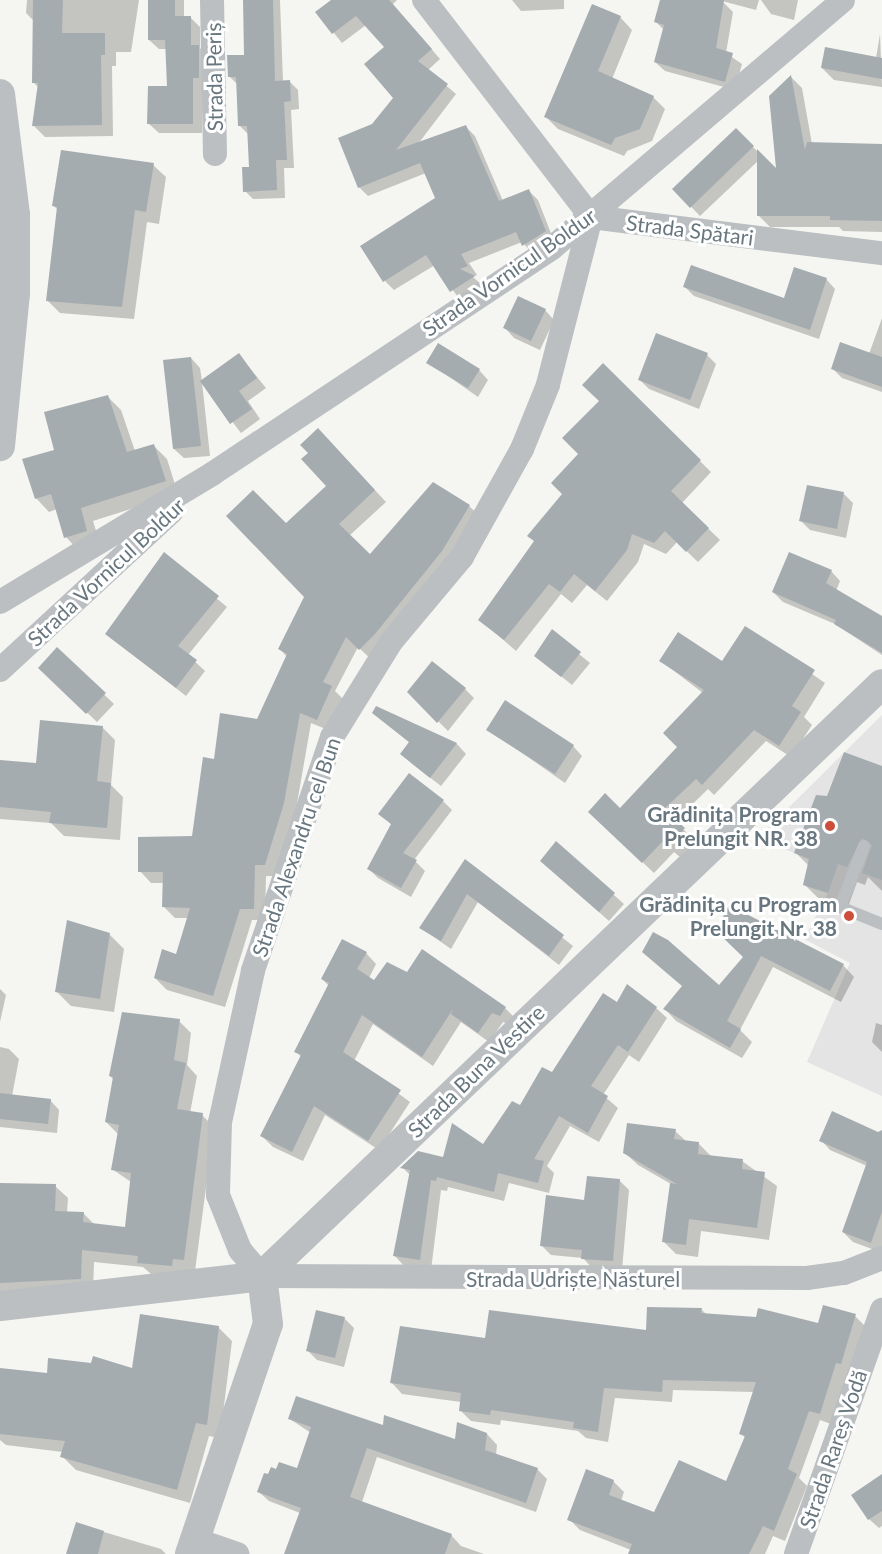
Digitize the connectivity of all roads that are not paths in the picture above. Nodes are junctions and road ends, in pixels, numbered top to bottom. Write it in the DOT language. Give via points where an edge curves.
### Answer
graph roads {
  1 [pos="212,0"];
  2 [pos="424,0"];
  3 [pos="843,0"];
  4 [pos="0,94"];
  5 [pos="215,154"];
  6 [pos="591,217"];
  7 [pos="882,253"];
  8 [pos="0,446"];
  9 [pos="212,474"];
  10 [pos="0,602"];
  11 [pos="0,670"];
  12 [pos="882,684"];
  13 [pos="864,846"];
  14 [pos="882,924"];
  15 [pos="882,1258"];
  16 [pos="262,1276"];
  17 [pos="0,1306"];
  18 [pos="882,1310"];
  19 [pos="192,1546"];
  20 [pos="804,1548"];
  21 [pos="237,1554"];
  1 -- 5 [label="street, Strada Periș"];
  2 -- 6 [label="street"];
  3 -- 6 [label="street, Strada Vornicul Boldur"];
  4 -- 8 [label="street" via="15,215 15,293"];
  6 -- 7 [label="street, Strada Spătari"];
  6 -- 9 [label="street, Strada Vornicul Boldur" via="508,277"];
  6 -- 16 [label="street, Strada Alexandru cel Bun" via="548,385 522,449 462,557 391,642 332,737 253,971 220,1122 217,1185 240,1250"];
  9 -- 10 [label="street, Strada Vornicul Boldur"];
  9 -- 11 [label="street, Strada Vornicul Boldur"];
  12 -- 16 [label="street, Strada Buna Vestire"];
  13 -- 14 [label="lane" via="840,907"];
  15 -- 16 [label="street, Strada Udriște Năsturel" via="844,1273 807,1278"];
  16 -- 17 [label="street"];
  16 -- 19 [label="street" via="268,1324"];
  18 -- 20 [label="street, Strada Rareș Vodă"];
  19 -- 21 [label="street"];
}
